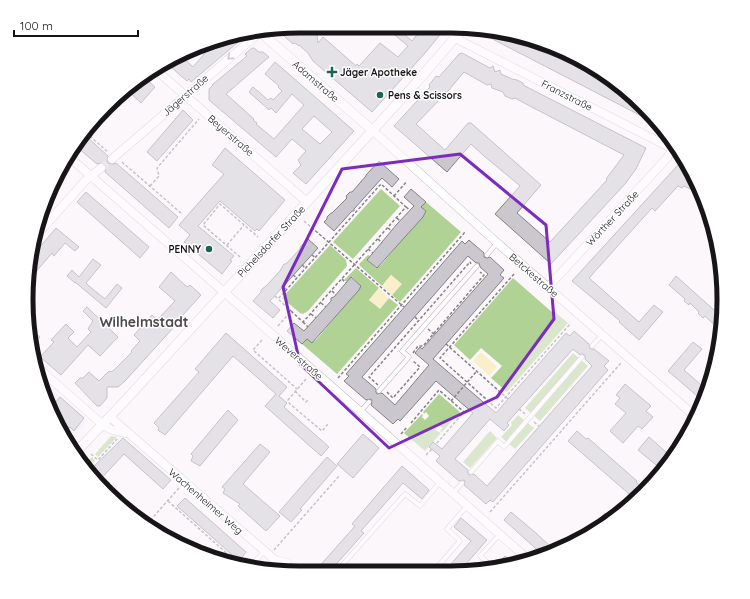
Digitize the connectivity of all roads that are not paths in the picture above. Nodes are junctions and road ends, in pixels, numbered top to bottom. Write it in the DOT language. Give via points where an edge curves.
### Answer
graph roads {
  1 [pos="459,33"];
  2 [pos="263,35"];
  3 [pos="253,37"];
  4 [pos="455,38"];
  5 [pos="160,73"];
  6 [pos="185,95"];
  7 [pos="372,130"];
  8 [pos="669,147"];
  9 [pos="673,152"];
  10 [pos="113,157"];
  11 [pos="73,160"];
  12 [pos="101,168"];
  13 [pos="91,177"];
  14 [pos="307,202"];
  15 [pos="43,228"];
  16 [pos="497,243"];
  17 [pos="487,255"];
  18 [pos="477,266"];
  19 [pos="548,287"];
  20 [pos="224,292"];
  21 [pos="602,335"];
  22 [pos="592,346"];
  23 [pos="582,357"];
  24 [pos="43,372"];
  25 [pos="379,391"];
  26 [pos="369,402"];
  27 [pos="360,412"];
  28 [pos="692,413"];
  29 [pos="110,417"];
  30 [pos="103,424"];
  31 [pos="124,435"];
  32 [pos="79,449"];
  33 [pos="471,472"];
  34 [pos="440,482"];
  35 [pos="462,483"];
  36 [pos="453,493"];
  37 [pos="467,506"];
  38 [pos="500,534"];
  39 [pos="264,551"];
  40 [pos="524,556"];
  41 [pos="255,562"];
  42 [pos="288,563"];
  43 [pos="489,563"];
  44 [pos="342,566"];
  45 [pos="438,566"];
  1 -- 4 [label="street, Pichelsdorfer Straße"];
  2 -- 7 [label="street, Adamstraße"];
  3 -- 6 [label="street, Jägerstraße, one-way"];
  4 -- 7 [label="street, Pichelsdorfer Straße"];
  4 -- 8 [label="street, Franzstraße"];
  5 -- 6 [label="street, Beyerstraße"];
  6 -- 10 [label="street, Jägerstraße"];
  6 -- 14 [label="street, Beyerstraße"];
  7 -- 14 [label="street, Pichelsdorfer Straße"];
  7 -- 16 [label="street, Betckestraße"];
  9 -- 19 [label="street, Wörther Straße"];
  11 -- 13 [label="street, Weverstraße"];
  12 -- 13 [label="street"];
  13 -- 15 [label="street"];
  13 -- 20 [label="street, Weverstraße"];
  14 -- 20 [label="street, Pichelsdorfer Straße"];
  16 -- 17 [label="lane"];
  16 -- 19 [label="street, Betckestraße"];
  18 -- 25 [label="lane" via="402,351 408,357"];
  19 -- 21 [label="street, Betckestraße"];
  20 -- 27 [label="street, Weverstraße"];
  20 -- 29 [label="street, Pichelsdorfer Straße"];
  21 -- 22 [label="lane"];
  21 -- 28 [label="street, Betckestraße"];
  23 -- 33 [label="lane" via="504,447 498,441"];
  24 -- 30 [label="street, Wachenheimer Weg"];
  26 -- 27 [label="lane"];
  27 -- 34 [label="street, Weverstraße"];
  29 -- 30 [label="street, Pichelsdorfer Straße"];
  29 -- 31 [label="street, Wachenheimer Weg"];
  30 -- 31 [label="street, Wachenheimer Weg"];
  30 -- 32 [label="street, Pichelsdorfer Straße"];
  31 -- 39 [label="street, Wachenheimer Weg"];
  34 -- 36 [label="street, Weverstraße"];
  34 -- 44 [label="lane" via="420,506 405,494"];
  35 -- 36 [label="lane"];
  36 -- 37 [label="street, Weverstraße"];
  37 -- 38 [label="street, Weverstraße"];
  37 -- 45 [label="lane" via="447,529 460,541"];
  38 -- 40 [label="street, Weverstraße"];
  38 -- 43 [label="lane" via="480,556"];
  39 -- 41 [label="lane"];
  39 -- 42 [label="street, Wachenheimer Weg" via="275,560"];
}
